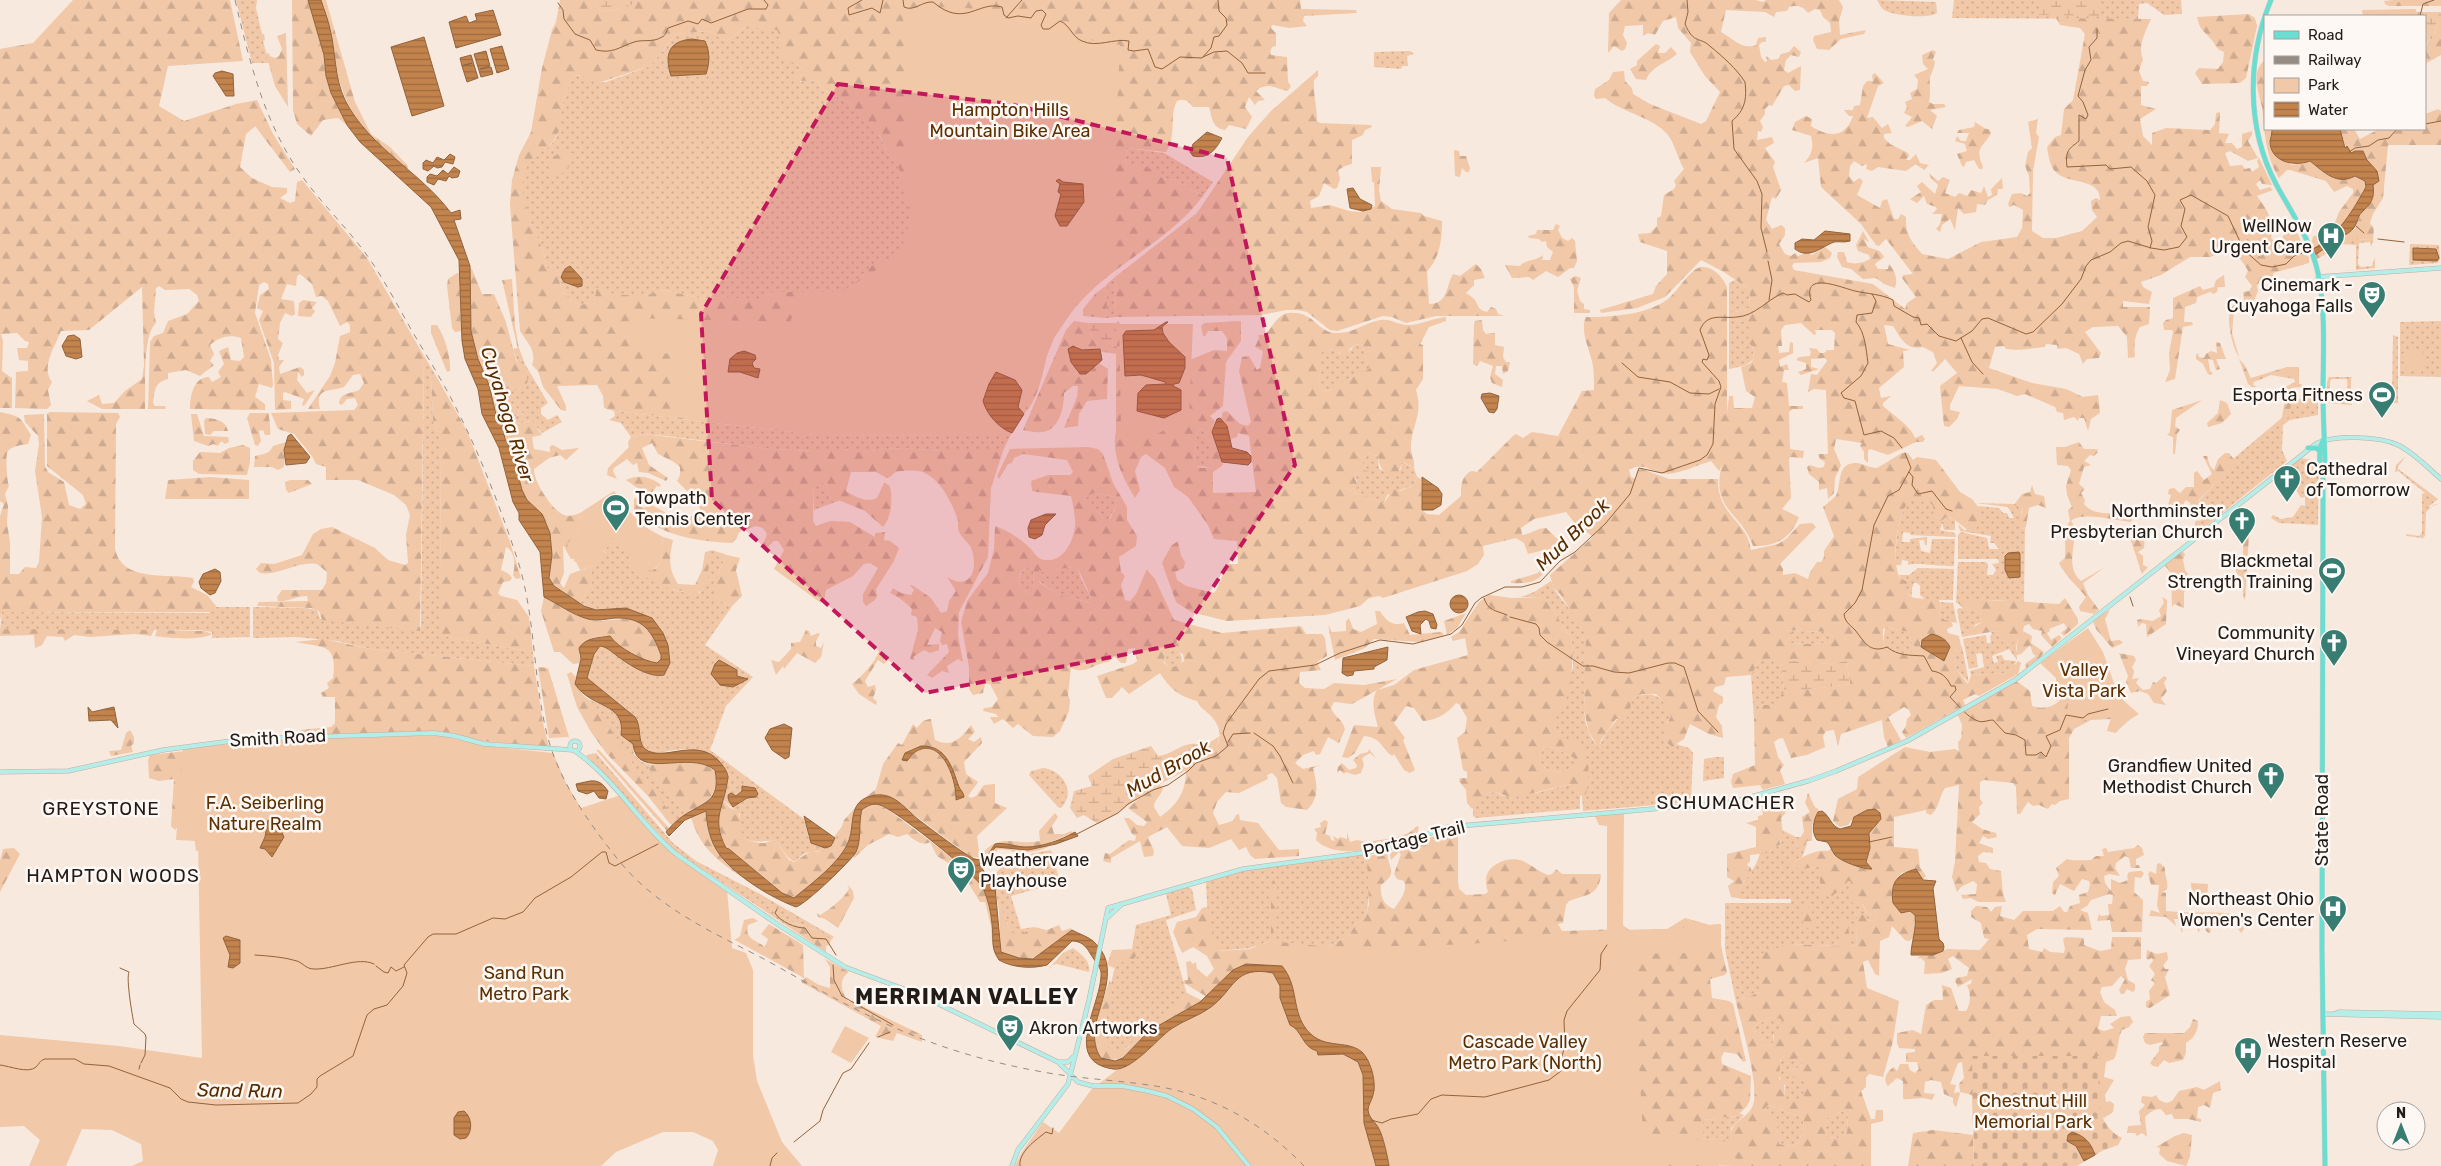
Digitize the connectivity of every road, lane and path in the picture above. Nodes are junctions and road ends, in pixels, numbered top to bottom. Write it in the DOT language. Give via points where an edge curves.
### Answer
graph roads {
  1 [pos="2271,0"];
  2 [pos="2265,15"];
  3 [pos="2264,18"];
  4 [pos="2441,268"];
  5 [pos="2318,277"];
  6 [pos="2323,440"];
  7 [pos="2308,448"];
  8 [pos="2321,452"];
  9 [pos="2323,474"];
  10 [pos="2441,479"];
  11 [pos="571,744"];
  12 [pos="580,746"];
  13 [pos="557,750"];
  14 [pos="574,750"];
  15 [pos="584,756"];
  16 [pos="0,772"];
  17 [pos="1127,901"];
  18 [pos="1105,921"];
  19 [pos="2323,1014"];
  20 [pos="2441,1016"];
  21 [pos="1075,1054"];
  22 [pos="1058,1062"];
  23 [pos="1071,1075"];
  24 [pos="1080,1082"];
  25 [pos="1068,1084"];
  26 [pos="1012,1166"];
  27 [pos="1249,1166"];
  28 [pos="2325,1166"];
  1 -- 2 [label="main road, State Road"];
  3 -- 5 [label="main road, State Road" via="2254,61 2256,121 2271,174 2296,217"];
  4 -- 5 [label="main road"];
  5 -- 6 [label="main road, State Road" via="2323,337"];
  6 -- 7 [label="main road, Portage Trail"];
  6 -- 8 [label="main road, State Road"];
  6 -- 9 [label="main road, State Road"];
  6 -- 10 [label="main road" via="2353,438 2394,444"];
  7 -- 8 [label="main road"];
  7 -- 17 [label="main road, Portage Trail" via="2015,680 1896,746 1836,771 1726,802 1448,827 1383,850 1259,865"];
  8 -- 9 [label="main road, State Road" via="2320,470"];
  9 -- 19 [label="main road, State Road"];
  11 -- 12 [label="main road" via="576,741"];
  11 -- 13 [label="main road, Smith Road"];
  11 -- 14 [label="main road"];
  12 -- 14 [label="main road"];
  12 -- 15 [label="main road"];
  13 -- 14 [label="main road, Smith Road"];
  13 -- 16 [label="main road, Smith Road" via="484,744 434,733 273,737 163,750 68,771"];
  14 -- 15 [label="main road"];
  15 -- 22 [label="main road" via="670,848 777,924 845,967 924,996"];
  17 -- 18 [label="main road"];
  17 -- 18 [label="main road, Portage Trail" via="1108,908"];
  18 -- 21 [label="main road"];
  19 -- 20 [label="main road"];
  19 -- 28 [label="main road, State Road"];
  21 -- 22 [label="main road" via="1068,1062"];
  21 -- 23 [label="main road"];
  22 -- 23 [label="main road"];
  23 -- 24 [label="main road"];
  23 -- 25 [label="main road"];
  24 -- 25 [label="main road"];
  24 -- 27 [label="main road" via="1167,1096 1211,1122"];
  25 -- 26 [label="main road" via="1018,1150"];
}
